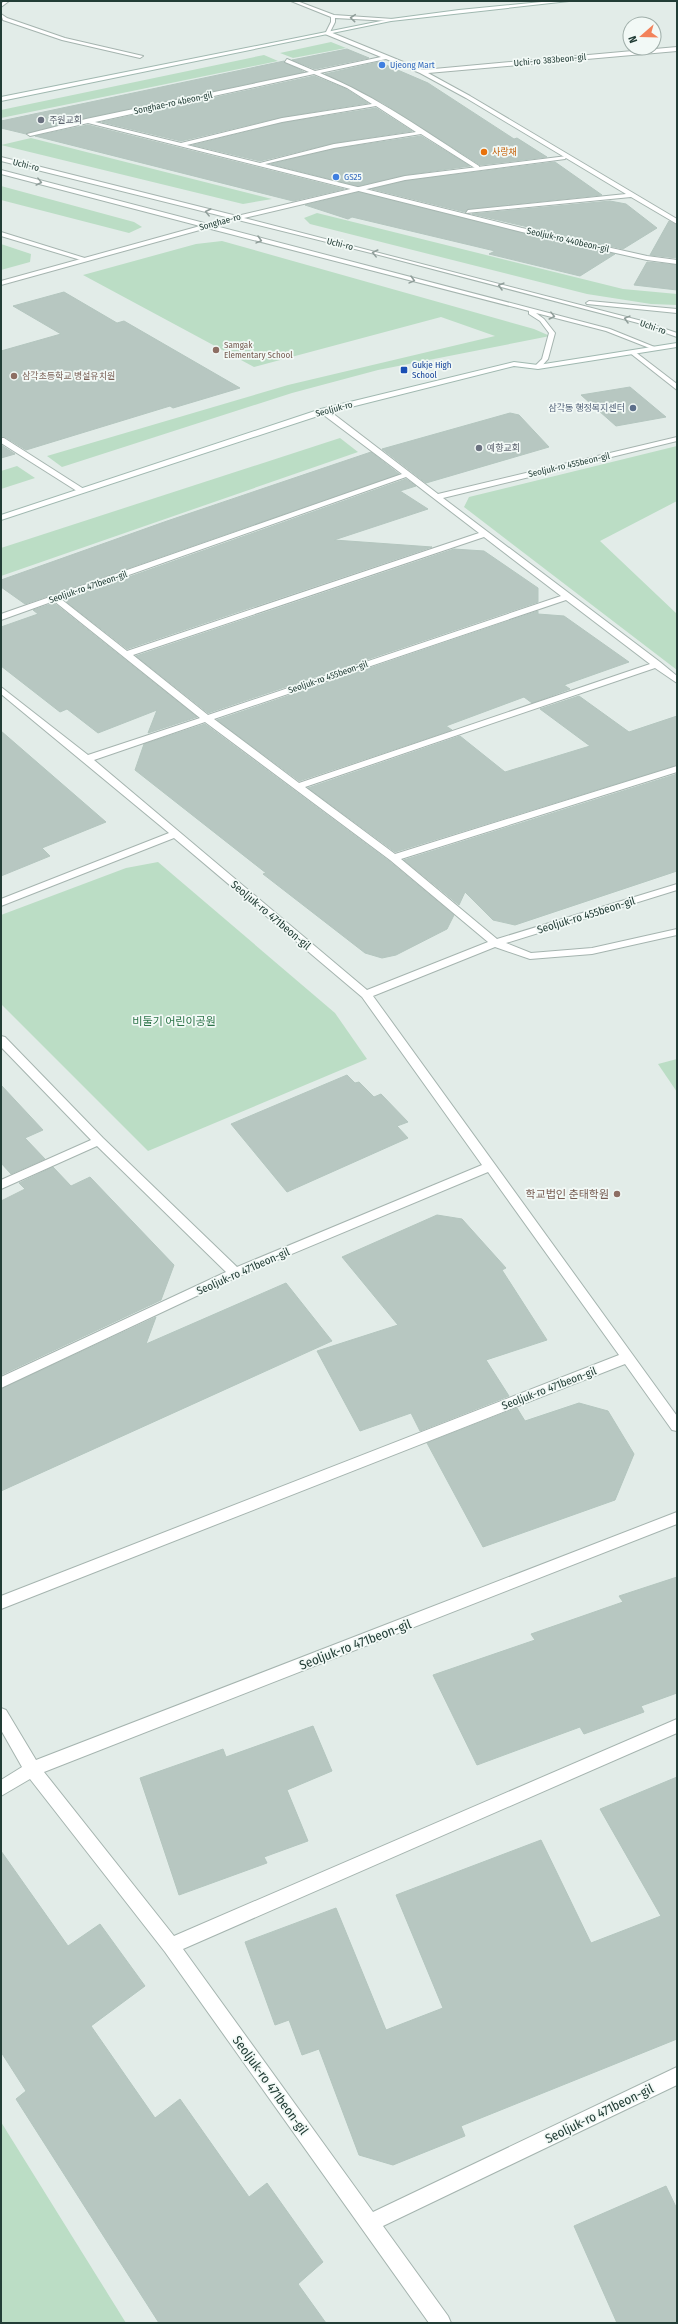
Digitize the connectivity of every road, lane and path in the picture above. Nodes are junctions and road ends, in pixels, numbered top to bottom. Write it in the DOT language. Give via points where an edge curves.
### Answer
graph roads {
  1 [pos="7,1"];
  2 [pos="293,1"];
  3 [pos="567,1"];
  4 [pos="1,6"];
  5 [pos="1,15"];
  6 [pos="332,16"];
  7 [pos="391,20"];
  8 [pos="327,33"];
  9 [pos="677,49"];
  10 [pos="140,56"];
  11 [pos="387,57"];
  12 [pos="287,61"];
  13 [pos="422,72"];
  14 [pos="316,73"];
  15 [pos="1,99"];
  16 [pos="379,104"];
  17 [pos="86,121"];
  18 [pos="424,132"];
  19 [pos="30,134"];
  20 [pos="180,144"];
  21 [pos="566,157"];
  22 [pos="1,158"];
  23 [pos="262,163"];
  24 [pos="477,167"];
  25 [pos="1,172"];
  26 [pos="356,188"];
  27 [pos="632,195"];
  28 [pos="461,213"];
  29 [pos="235,219"];
  30 [pos="677,222"];
  31 [pos="206,226"];
  32 [pos="1,234"];
  33 [pos="86,260"];
  34 [pos="677,262"];
  35 [pos="1,283"];
  36 [pos="538,295"];
  37 [pos="525,309"];
  38 [pos="677,310"];
  39 [pos="677,335"];
  40 [pos="677,345"];
  41 [pos="654,348"];
  42 [pos="632,352"];
  43 [pos="538,367"];
  44 [pos="677,388"];
  45 [pos="324,411"];
  46 [pos="677,439"];
  47 [pos="1,440"];
  48 [pos="409,474"];
  49 [pos="83,491"];
  50 [pos="437,496"];
  51 [pos="1,518"];
  52 [pos="484,534"];
  53 [pos="569,596"];
  54 [pos="55,598"];
  55 [pos="1,617"];
  56 [pos="125,655"];
  57 [pos="657,664"];
  58 [pos="677,680"];
  59 [pos="1,690"];
  60 [pos="206,718"];
  61 [pos="87,759"];
  62 [pos="677,769"];
  63 [pos="299,786"];
  64 [pos="176,834"];
  65 [pos="394,858"];
  66 [pos="677,887"];
  67 [pos="1,903"];
  68 [pos="677,932"];
  69 [pos="495,943"];
  70 [pos="366,995"];
  71 [pos="1,1040"];
  72 [pos="99,1141"];
  73 [pos="489,1167"];
  74 [pos="1,1185"];
  75 [pos="235,1273"];
  76 [pos="628,1357"];
  77 [pos="1,1383"];
  78 [pos="677,1426"];
  79 [pos="677,1518"];
  80 [pos="1,1603"];
  81 [pos="1,1716"];
  82 [pos="677,1726"];
  83 [pos="32,1768"];
  84 [pos="1,1789"];
  85 [pos="171,1946"];
  86 [pos="677,2076"];
  87 [pos="370,2223"];
  88 [pos="442,2323"];
  1 -- 4 [label="street"];
  2 -- 6 [label="street"];
  3 -- 7 [label="street"];
  5 -- 10 [label="street" via="5,19 58,37"];
  7 -- 6 [label="street, one-way"];
  6 -- 8 [label="street" via="333,22"];
  7 -- 8 [label="street"];
  8 -- 11 [label="street, Uchi-ro 383beon-gil"];
  8 -- 15 [label="street"];
  9 -- 13 [label="street, Uchi-ro 383beon-gil"];
  11 -- 13 [label="street, Uchi-ro 383beon-gil"];
  11 -- 14 [label="street, Songhae-ro 4beon-gil"];
  12 -- 14 [label="street"];
  13 -- 21 [label="street, Uchi-ro 383beon-gil" via="468,96"];
  14 -- 16 [label="street" via="349,87"];
  14 -- 17 [label="street, Songhae-ro 4beon-gil"];
  16 -- 18 [label="street"];
  16 -- 20 [label="street" via="282,120"];
  17 -- 19 [label="street, Songhae-ro 4beon-gil"];
  17 -- 20 [label="street, Songhae-ro"];
  18 -- 23 [label="street" via="334,146"];
  18 -- 24 [label="street"];
  20 -- 23 [label="street, Songhae-ro"];
  21 -- 24 [label="street, Songhae-ro"];
  21 -- 27 [label="street"];
  29 -- 22 [label="street, Uchi-ro, one-way"];
  23 -- 26 [label="street, Songhae-ro"];
  24 -- 26 [label="street, Songhae-ro"];
  25 -- 31 [label="street, Uchi-ro, one-way"];
  26 -- 28 [label="street, Seoljuk-ro 440beon-gil"];
  26 -- 29 [label="street, Songhae-ro"];
  27 -- 28 [label="street, Seoljuk-ro 440beon-gil"];
  27 -- 30 [label="street"];
  28 -- 34 [label="street, Seoljuk-ro 440beon-gil" via="522,230 647,258"];
  29 -- 31 [label="street, Songhae-ro"];
  36 -- 29 [label="street, Uchi-ro, one-way"];
  31 -- 33 [label="street, Songhae-ro"];
  31 -- 37 [label="street, Uchi-ro, one-way"];
  32 -- 33 [label="street"];
  33 -- 35 [label="street, Songhae-ro"];
  36 -- 38 [label="street" via="591,303"];
  39 -- 36 [label="street, Uchi-ro, one-way" via="640,322"];
  37 -- 41 [label="street, Uchi-ro, one-way" via="608,330"];
  37 -- 43 [label="street" via="542,320 552,333 545,359"];
  40 -- 41 [label="street, Seoljuk-ro"];
  41 -- 42 [label="street, Seoljuk-ro"];
  42 -- 43 [label="street, Seoljuk-ro"];
  42 -- 44 [label="street"];
  43 -- 45 [label="street, Seoljuk-ro" via="514,364"];
  45 -- 48 [label="street"];
  45 -- 49 [label="street, Seoljuk-ro"];
  46 -- 50 [label="street, Seoljuk-ro 455beon-gil"];
  47 -- 49 [label="street"];
  48 -- 50 [label="street"];
  48 -- 54 [label="street, Seoljuk-ro 471beon-gil"];
  49 -- 51 [label="street, Seoljuk-ro"];
  50 -- 52 [label="street"];
  52 -- 53 [label="street"];
  52 -- 56 [label="street"];
  53 -- 57 [label="street"];
  53 -- 60 [label="street, Seoljuk-ro 455beon-gil"];
  54 -- 55 [label="street, Seoljuk-ro 471beon-gil"];
  54 -- 56 [label="street"];
  56 -- 60 [label="street"];
  57 -- 58 [label="street"];
  57 -- 63 [label="street"];
  59 -- 61 [label="street, Seoljuk-ro 471beon-gil"];
  60 -- 61 [label="street, Seoljuk-ro 455beon-gil"];
  60 -- 63 [label="street"];
  61 -- 64 [label="street, Seoljuk-ro 471beon-gil"];
  62 -- 65 [label="street"];
  63 -- 65 [label="street"];
  64 -- 67 [label="street"];
  64 -- 70 [label="street, Seoljuk-ro 471beon-gil"];
  65 -- 69 [label="street"];
  66 -- 69 [label="street, Seoljuk-ro 455beon-gil"];
  68 -- 69 [label="street" via="592,951 530,956"];
  69 -- 70 [label="street"];
  70 -- 73 [label="street, Seoljuk-ro 471beon-gil"];
  71 -- 72 [label="street"];
  72 -- 74 [label="street"];
  72 -- 75 [label="street"];
  73 -- 75 [label="street, Seoljuk-ro 471beon-gil"];
  73 -- 76 [label="street, Seoljuk-ro 471beon-gil"];
  75 -- 77 [label="street, Seoljuk-ro 471beon-gil"];
  76 -- 78 [label="street, Seoljuk-ro 471beon-gil"];
  76 -- 80 [label="street, Seoljuk-ro 471beon-gil"];
  79 -- 83 [label="street, Seoljuk-ro 471beon-gil"];
  81 -- 83 [label="street, Seoljuk-ro 471beon-gil"];
  82 -- 85 [label="street"];
  83 -- 84 [label="street"];
  83 -- 85 [label="street, Seoljuk-ro 471beon-gil"];
  85 -- 87 [label="street, Seoljuk-ro 471beon-gil"];
  86 -- 87 [label="street, Seoljuk-ro 471beon-gil"];
  87 -- 88 [label="street, Seoljuk-ro 471beon-gil"];
}
